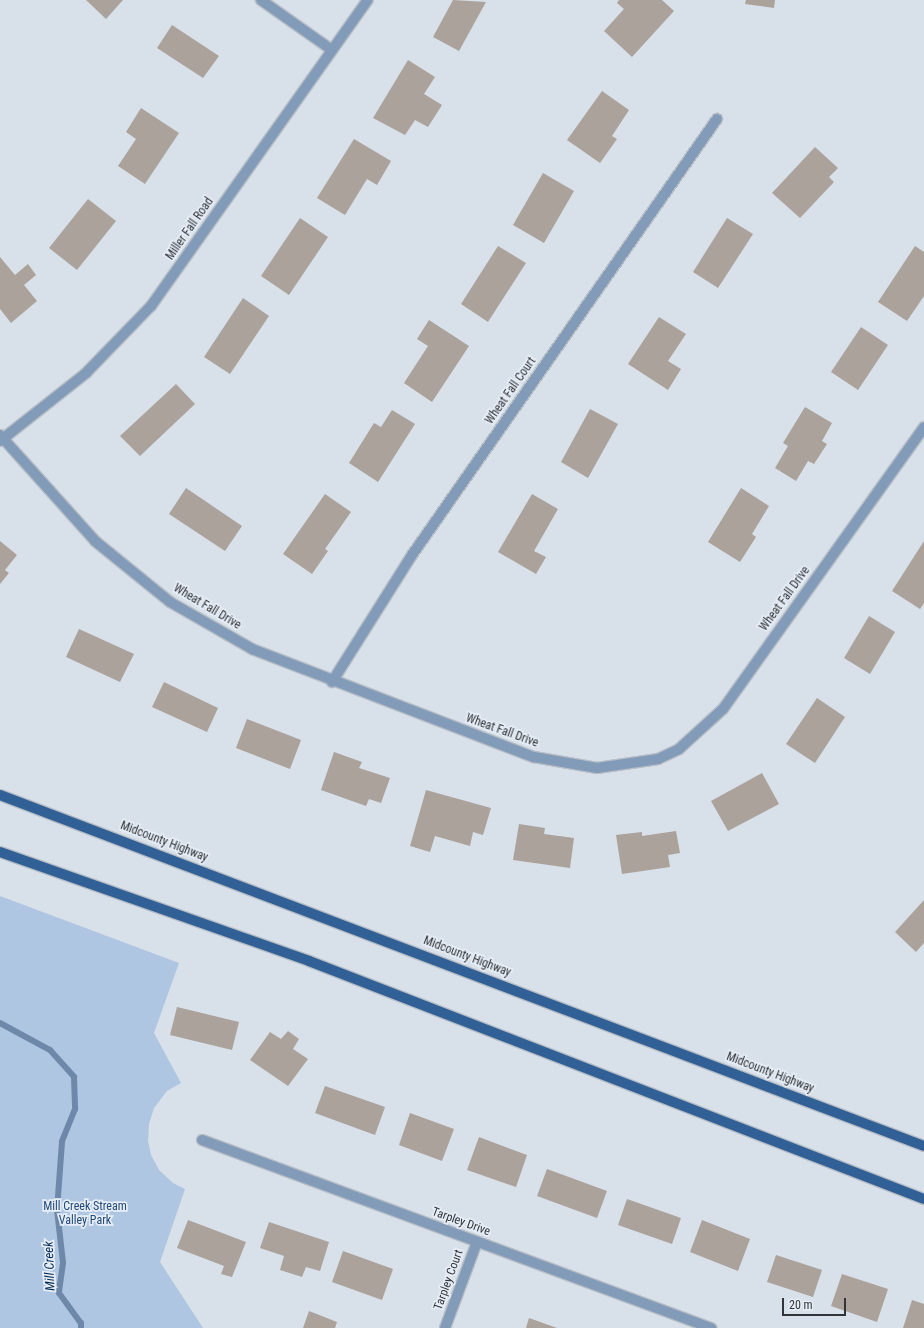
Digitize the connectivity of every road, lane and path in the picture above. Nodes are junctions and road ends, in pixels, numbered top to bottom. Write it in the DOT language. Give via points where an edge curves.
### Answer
graph roads {
  1 [pos="261,0"];
  2 [pos="368,0"];
  3 [pos="332,50"];
  4 [pos="717,119"];
  5 [pos="924,427"];
  6 [pos="1,438"];
  7 [pos="332,682"];
  8 [pos="0,794"];
  9 [pos="0,852"];
  10 [pos="202,1140"];
  11 [pos="924,1146"];
  12 [pos="924,1199"];
  13 [pos="477,1242"];
  14 [pos="445,1328"];
  15 [pos="710,1328"];
  1 -- 3 [label="street"];
  2 -- 3 [label="street, Miller Fall Road"];
  3 -- 6 [label="street, Miller Fall Road" via="152,306 86,373"];
  4 -- 7 [label="street, Wheat Fall Court" via="412,555"];
  5 -- 7 [label="street, Wheat Fall Drive" via="723,709 679,749 658,758 597,768 534,757"];
  6 -- 7 [label="street, Wheat Fall Drive" via="95,541 170,602 252,649"];
  8 -- 11 [label="main road, Midcounty Highway"];
  9 -- 12 [label="main road" via="309,961"];
  10 -- 13 [label="street, Tarpley Drive"];
  13 -- 14 [label="street, Tarpley Court"];
  13 -- 15 [label="street, Tarpley Drive"];
}
